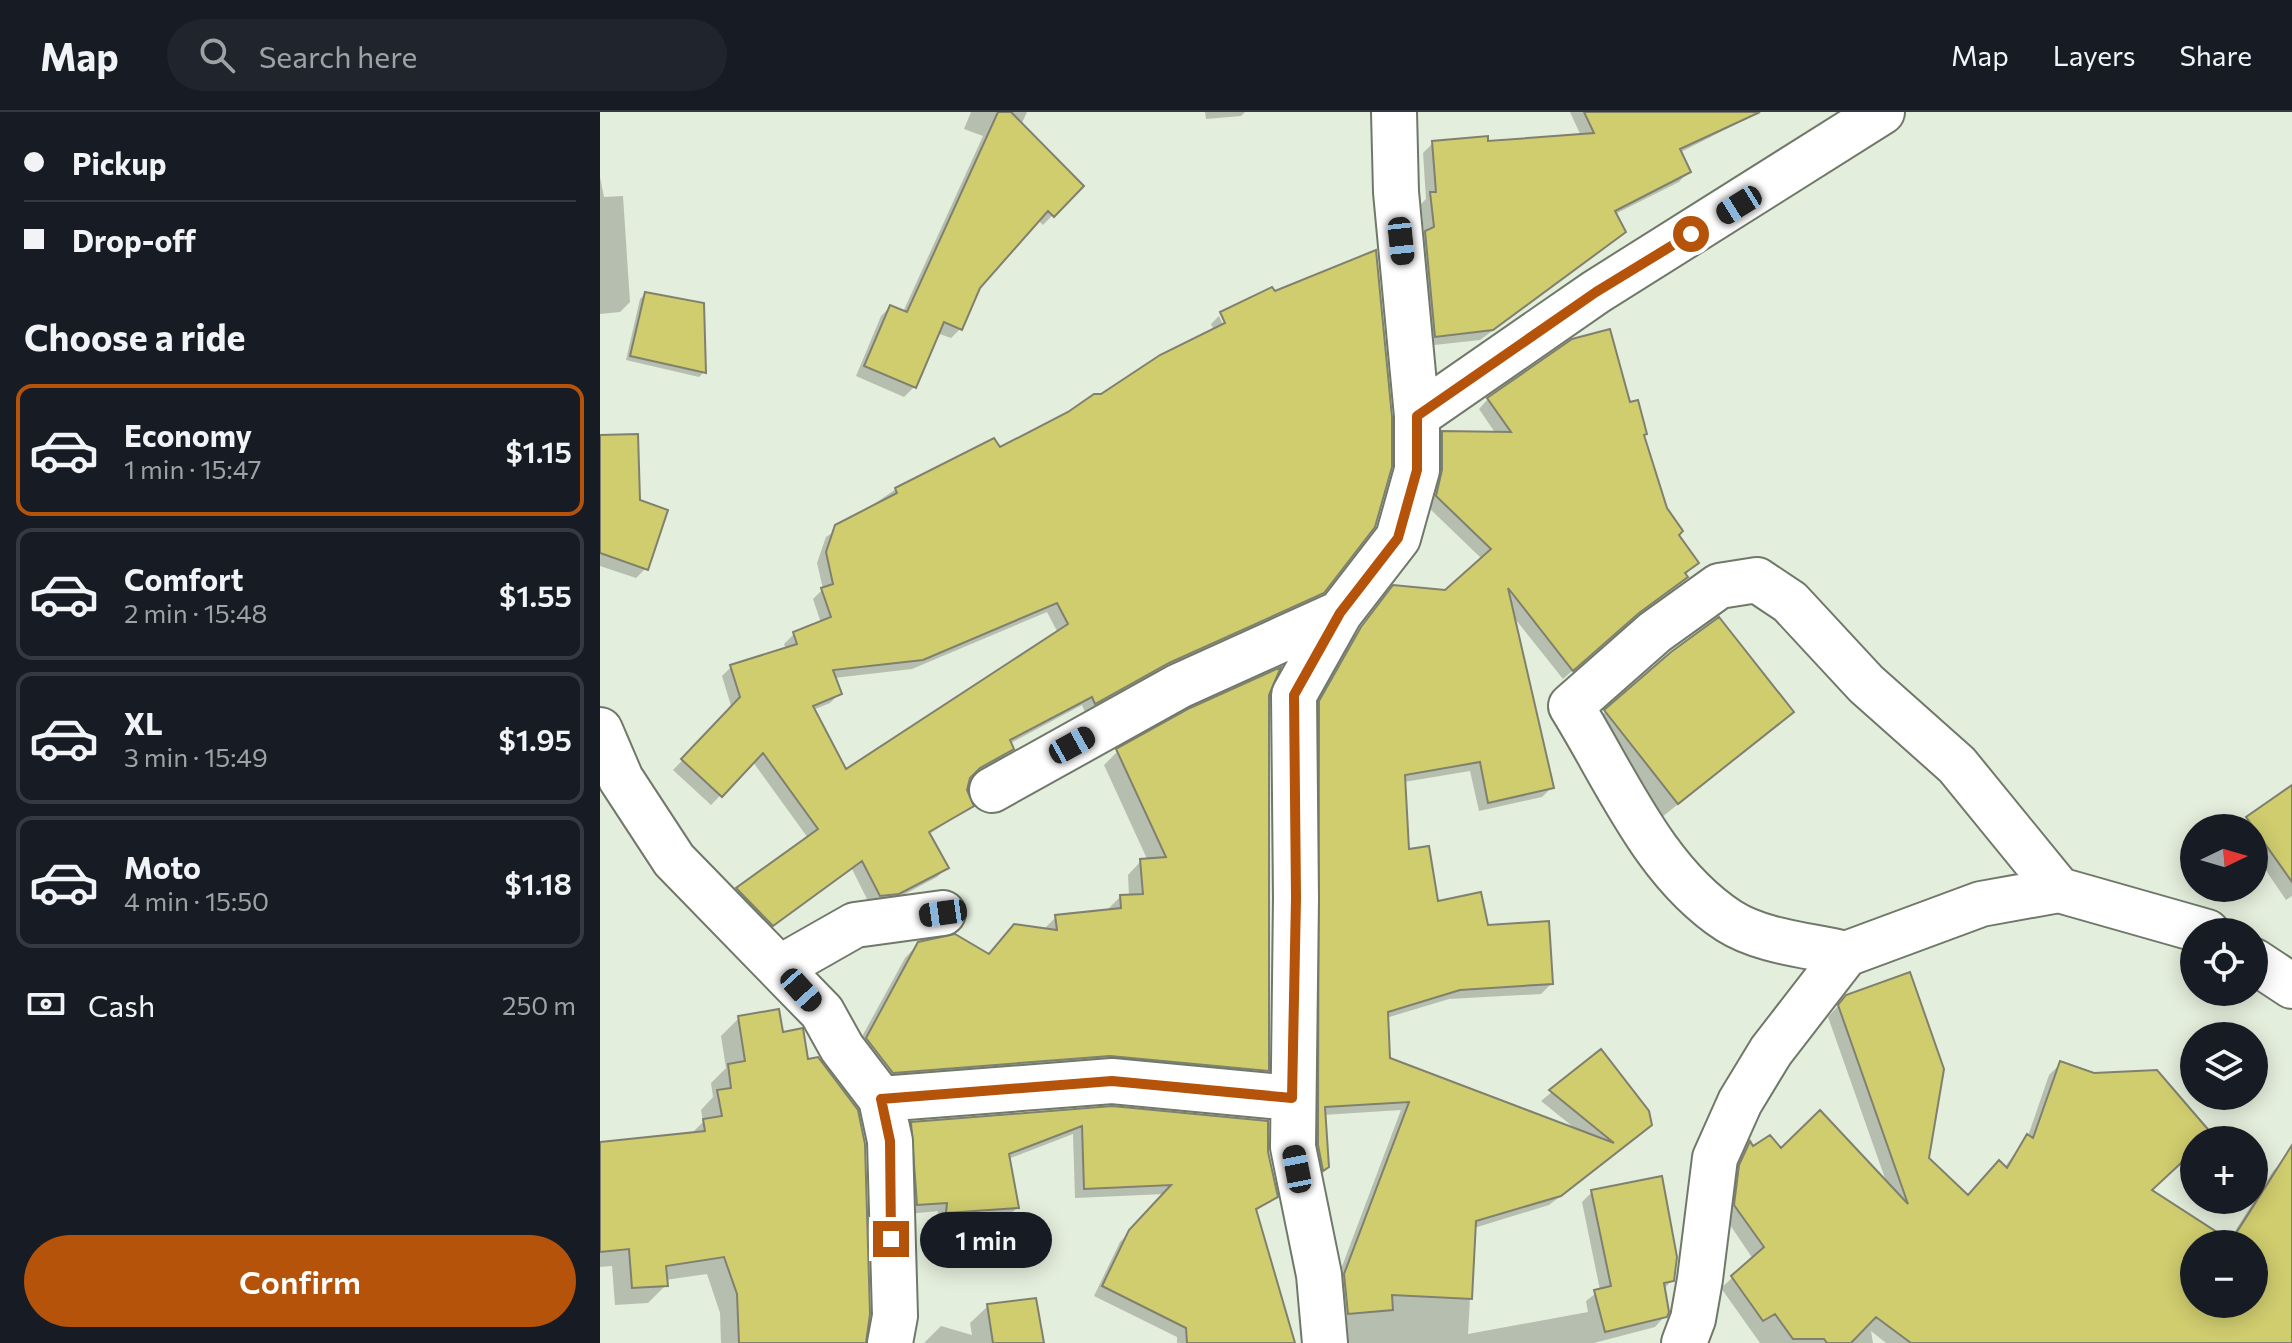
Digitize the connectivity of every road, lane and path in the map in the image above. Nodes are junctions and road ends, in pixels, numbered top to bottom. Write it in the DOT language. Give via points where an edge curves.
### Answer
graph roads {
  1 [pos="1394,112"];
  2 [pos="1882,112"];
  3 [pos="1417,416"];
  4 [pos="1340,613"];
  5 [pos="600,730"];
  6 [pos="992,790"];
  7 [pos="2059,890"];
  8 [pos="943,913"];
  9 [pos="2180,924"];
  10 [pos="1846,954"];
  11 [pos="781,967"];
  12 [pos="2268,970"];
  13 [pos="2292,986"];
  14 [pos="1292,1098"];
  15 [pos="881,1099"];
  16 [pos="890,1343"];
  17 [pos="1325,1343"];
  18 [pos="1684,1343"];
  1 -- 3 [label="street" via="1396,192"];
  2 -- 3 [label="street" via="1596,292"];
  3 -- 4 [label="street" via="1417,470 1398,538"];
  4 -- 6 [label="street" via="1179,686"];
  4 -- 14 [label="street" via="1294,695"];
  5 -- 11 [label="street" via="621,779 674,860"];
  7 -- 9 [label="street"];
  7 -- 10 [label="street" via="1981,904"];
  7 -- 10 [label="street" via="1957,765 1866,684 1790,602 1757,580 1719,586 1655,632 1571,706 1674,873 1730,921 1759,934"];
  8 -- 11 [label="street" via="855,925"];
  10 -- 18 [label="street" via="1771,1051 1715,1158 1700,1279"];
  11 -- 15 [label="street" via="822,1012"];
  12 -- 13 [label="street"];
  14 -- 15 [label="street" via="1112,1081"];
  14 -- 17 [label="street" via="1293,1147 1319,1275"];
  15 -- 16 [label="street" via="890,1141 895,1316"];
}
